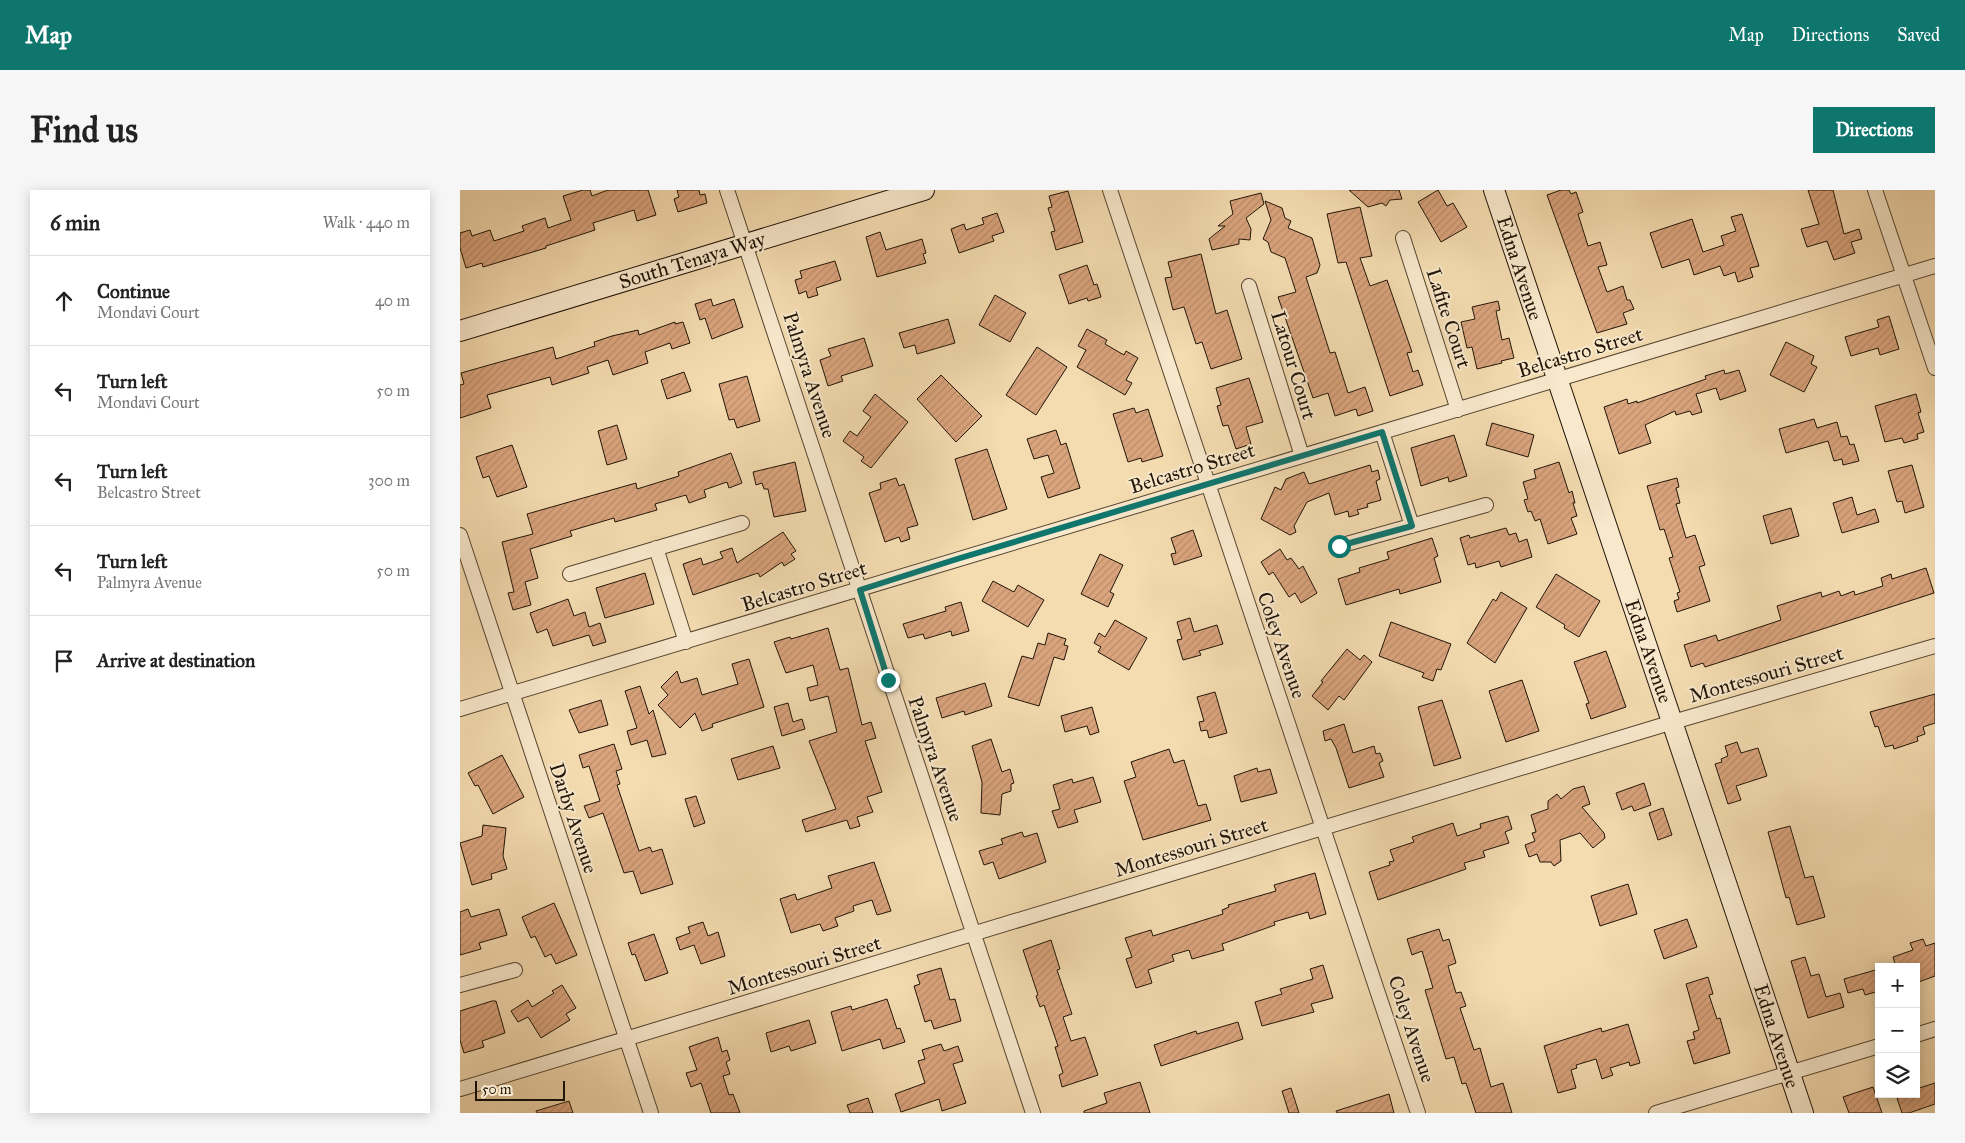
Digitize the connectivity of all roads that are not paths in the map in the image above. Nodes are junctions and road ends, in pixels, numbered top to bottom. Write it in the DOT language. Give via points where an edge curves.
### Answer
graph roads {
  1 [pos="728,190"];
  2 [pos="924,190"];
  3 [pos="1110,190"];
  4 [pos="1494,190"];
  5 [pos="1875,190"];
  6 [pos="1403,238"];
  7 [pos="745,244"];
  8 [pos="1935,266"];
  9 [pos="1905,275"];
  10 [pos="1249,286"];
  11 [pos="460,331"];
  12 [pos="1935,368"];
  13 [pos="1557,380"];
  14 [pos="1458,410"];
  15 [pos="1382,432"];
  16 [pos="1302,456"];
  17 [pos="1207,485"];
  18 [pos="1486,505"];
  19 [pos="742,523"];
  20 [pos="1412,526"];
  21 [pos="460,535"];
  22 [pos="1339,546"];
  23 [pos="656,548"];
  24 [pos="570,574"];
  25 [pos="860,590"];
  26 [pos="686,642"];
  27 [pos="1935,646"];
  28 [pos="512,694"];
  29 [pos="460,709"];
  30 [pos="1673,722"];
  31 [pos="1324,827"];
  32 [pos="974,935"];
  33 [pos="515,970"];
  34 [pos="460,985"];
  35 [pos="1935,1029"];
  36 [pos="1920,1034"];
  37 [pos="626,1039"];
  38 [pos="1875,1047"];
  39 [pos="1790,1073"];
  40 [pos="460,1089"];
  41 [pos="651,1113"];
  42 [pos="1033,1113"];
  43 [pos="1418,1113"];
  44 [pos="1656,1113"];
  45 [pos="1803,1113"];
  1 -- 7 [label="street, Palmyra Avenue"];
  2 -- 7 [label="street, South Tenaya Way"];
  3 -- 17 [label="street, Coley Avenue"];
  4 -- 13 [label="street, Edna Avenue"];
  5 -- 9 [label="street"];
  6 -- 14 [label="street, Lafite Court"];
  7 -- 11 [label="street, South Tenaya Way"];
  7 -- 25 [label="street, Palmyra Avenue"];
  8 -- 9 [label="street, Belcastro Street"];
  9 -- 12 [label="street"];
  9 -- 13 [label="street, Belcastro Street"];
  10 -- 16 [label="street, Latour Court"];
  13 -- 14 [label="street, Belcastro Street"];
  13 -- 30 [label="street, Edna Avenue"];
  14 -- 15 [label="street, Belcastro Street"];
  15 -- 16 [label="street, Belcastro Street"];
  15 -- 20 [label="street"];
  16 -- 17 [label="street, Belcastro Street"];
  17 -- 25 [label="street, Belcastro Street"];
  17 -- 31 [label="street, Coley Avenue"];
  18 -- 20 [label="street"];
  19 -- 23 [label="street"];
  20 -- 22 [label="street"];
  21 -- 28 [label="street, Darby Avenue"];
  23 -- 24 [label="street"];
  23 -- 26 [label="street"];
  25 -- 26 [label="street, Belcastro Street"];
  25 -- 32 [label="street, Palmyra Avenue"];
  26 -- 28 [label="street, Belcastro Street"];
  27 -- 30 [label="street, Montessouri Street"];
  28 -- 29 [label="street, Belcastro Street"];
  28 -- 37 [label="street, Darby Avenue"];
  30 -- 31 [label="street, Montessouri Street"];
  30 -- 39 [label="street, Edna Avenue"];
  31 -- 32 [label="street, Montessouri Street"];
  31 -- 43 [label="street, Coley Avenue"];
  32 -- 37 [label="street, Montessouri Street"];
  32 -- 42 [label="street, Palmyra Avenue"];
  33 -- 34 [label="street"];
  35 -- 36 [label="street"];
  37 -- 40 [label="street, Montessouri Street"];
  37 -- 41 [label="street, Darby Avenue"];
  38 -- 39 [label="street"];
  39 -- 44 [label="street"];
  39 -- 45 [label="street, Edna Avenue"];
}
